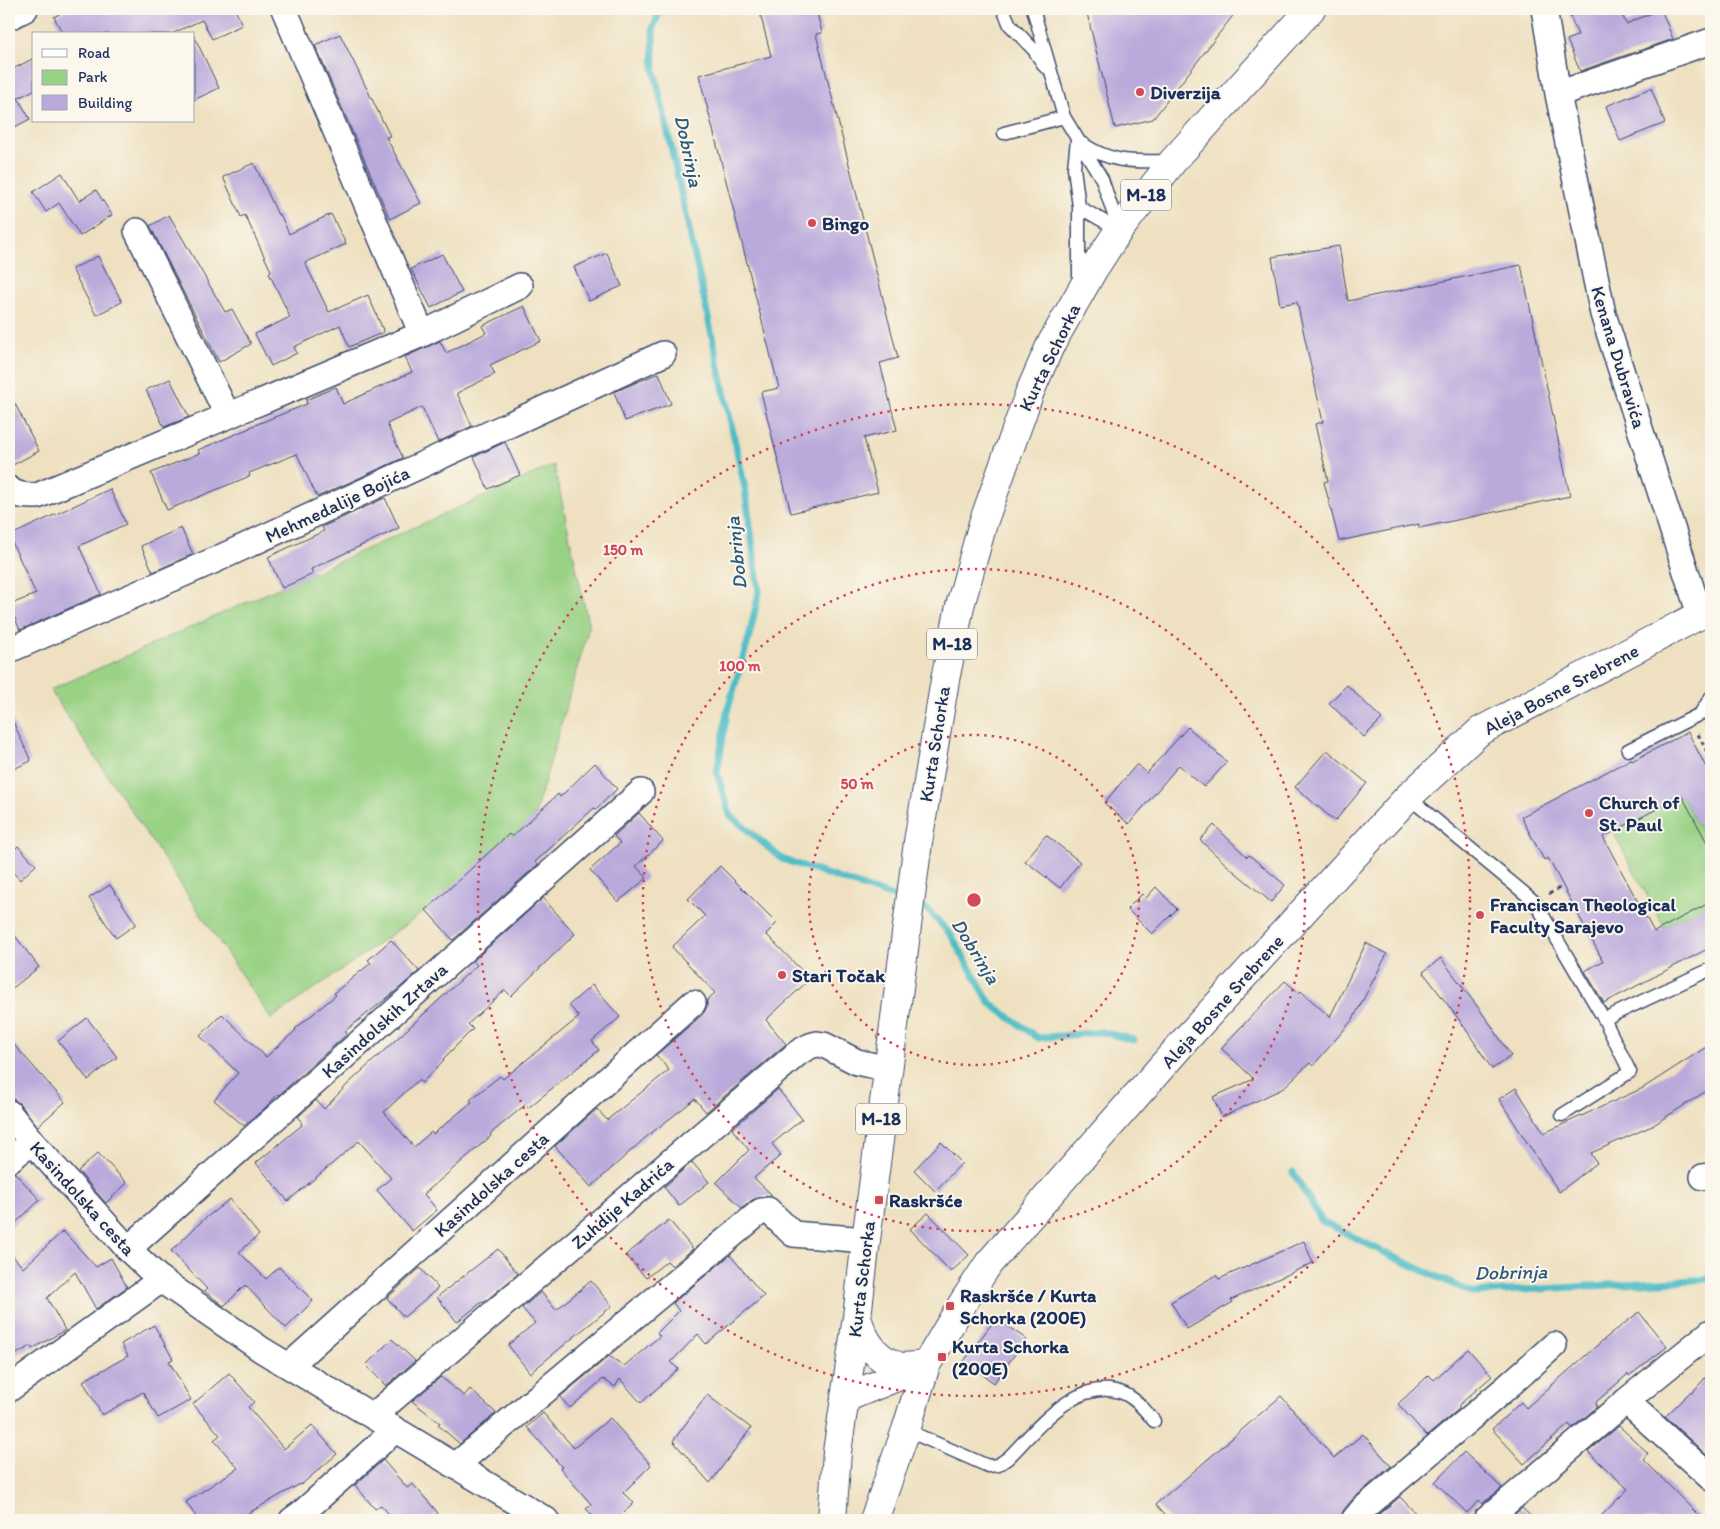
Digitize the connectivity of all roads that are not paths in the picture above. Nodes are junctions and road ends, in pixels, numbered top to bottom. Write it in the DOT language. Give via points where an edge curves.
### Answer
graph roads {
  1 [pos="26,9"];
  2 [pos="284,9"];
  3 [pos="1003,9"];
  4 [pos="1033,9"];
  5 [pos="1311,9"];
  6 [pos="1544,9"];
  7 [pos="9,17"];
  8 [pos="1711,41"];
  9 [pos="1052,76"];
  10 [pos="1558,94"];
  11 [pos="1064,117"];
  12 [pos="1004,133"];
  13 [pos="1077,140"];
  14 [pos="1173,161"];
  15 [pos="1079,207"];
  16 [pos="1119,230"];
  17 [pos="137,231"];
  18 [pos="520,286"];
  19 [pos="1079,296"];
  20 [pos="422,334"];
  21 [pos="663,354"];
  22 [pos="228,416"];
  23 [pos="9,489"];
  24 [pos="1706,612"];
  25 [pos="9,650"];
  26 [pos="1711,697"];
  27 [pos="1628,750"];
  28 [pos="641,792"];
  29 [pos="1408,798"];
  30 [pos="1711,969"];
  31 [pos="693,1003"];
  32 [pos="1604,1020"];
  33 [pos="888,1069"];
  34 [pos="9,1112"];
  35 [pos="1562,1115"];
  36 [pos="32,1142"];
  37 [pos="9,1160"];
  38 [pos="866,1240"];
  39 [pos="128,1249"];
  40 [pos="160,1280"];
  41 [pos="858,1317"];
  42 [pos="1711,1332"];
  43 [pos="1554,1345"];
  44 [pos="926,1365"];
  45 [pos="289,1366"];
  46 [pos="9,1388"];
  47 [pos="845,1398"];
  48 [pos="1626,1401"];
  49 [pos="372,1416"];
  50 [pos="1154,1420"];
  51 [pos="395,1430"];
  52 [pos="906,1430"];
  53 [pos="455,1466"];
  54 [pos="1711,1478"];
  55 [pos="292,1520"];
  56 [pos="546,1520"];
  57 [pos="832,1520"];
  58 [pos="874,1520"];
  59 [pos="1354,1520"];
  60 [pos="1486,1520"];
  1 -- 7 [label="street"];
  2 -- 20 [label="street"];
  3 -- 9 [label="lane" via="1010,25 1034,50"];
  4 -- 9 [label="lane"];
  5 -- 14 [label="main road, Kurta Schorka / M-18"];
  6 -- 10 [label="street, Kenana Dubravića"];
  8 -- 10 [label="street"];
  9 -- 11 [label="lane"];
  10 -- 24 [label="street, Kenana Dubravića" via="1603,314"];
  11 -- 12 [label="lane"];
  11 -- 13 [label="lane"];
  13 -- 14 [label="lane" via="1097,153 1118,160"];
  13 -- 15 [label="lane" via="1074,168"];
  13 -- 16 [label="lane" via="1102,179"];
  14 -- 16 [label="main road, Kurta Schorka / M-18"];
  15 -- 16 [label="lane"];
  15 -- 19 [label="lane"];
  16 -- 19 [label="main road, Kurta Schorka / M-18"];
  17 -- 22 [label="street"];
  18 -- 20 [label="street"];
  19 -- 33 [label="main road, Kurta Schorka / M-18" via="1050,346 1029,394 984,523 960,606 944,680 918,842"];
  20 -- 22 [label="street"];
  21 -- 25 [label="street, Mehmedalije Bojića" via="215,560"];
  22 -- 23 [label="street" via="37,496 25,496"];
  24 -- 29 [label="main road, Aleja Bosne Srebrene" via="1480,731"];
  26 -- 27 [label="lane" via="1700,714 1691,720"];
  28 -- 39 [label="street, Kasindolskih Zrtava"];
  29 -- 32 [label="lane" via="1535,902"];
  29 -- 44 [label="main road, Aleja Bosne Srebrene" via="1187,1038 989,1263"];
  30 -- 32 [label="lane"];
  31 -- 45 [label="street, Kasindolska cesta"];
  32 -- 35 [label="lane" via="1630,1072"];
  33 -- 38 [label="main road, Kurta Schorka / M-18"];
  33 -- 49 [label="street, Zuhdije Kadrića" via="857,1062 824,1045 816,1044 799,1052"];
  34 -- 36 [label="street, Kasindolska cesta"];
  36 -- 37 [label="street"];
  36 -- 39 [label="street, Kasindolska cesta"];
  38 -- 41 [label="main road, Kurta Schorka / M-18"];
  38 -- 53 [label="street" via="794,1234 773,1213 768,1210 762,1212"];
  39 -- 40 [label="street, Kasindolska cesta"];
  40 -- 45 [label="street, Kasindolska cesta"];
  40 -- 46 [label="street"];
  41 -- 44 [label="main road" via="862,1334 884,1359 900,1366"];
  41 -- 47 [label="main road, Kurta Schorka / M-18"];
  42 -- 48 [label="street"];
  43 -- 59 [label="street"];
  44 -- 47 [label="main road"];
  44 -- 52 [label="main road, Aleja Bosne Srebrene"];
  45 -- 49 [label="street, Kasindolska cesta"];
  47 -- 57 [label="main road, Kurta Schorka / M-18"];
  48 -- 54 [label="street"];
  48 -- 60 [label="street"];
  49 -- 51 [label="street, Kasindolska cesta"];
  50 -- 52 [label="lane" via="1127,1395 1108,1389 1090,1392 1058,1408 1008,1458 998,1465 988,1466"];
  51 -- 53 [label="street, Kasindolska cesta"];
  51 -- 55 [label="street"];
  52 -- 58 [label="main road, Aleja Bosne Srebrene"];
  53 -- 56 [label="street, Kasindolska cesta"];
}
